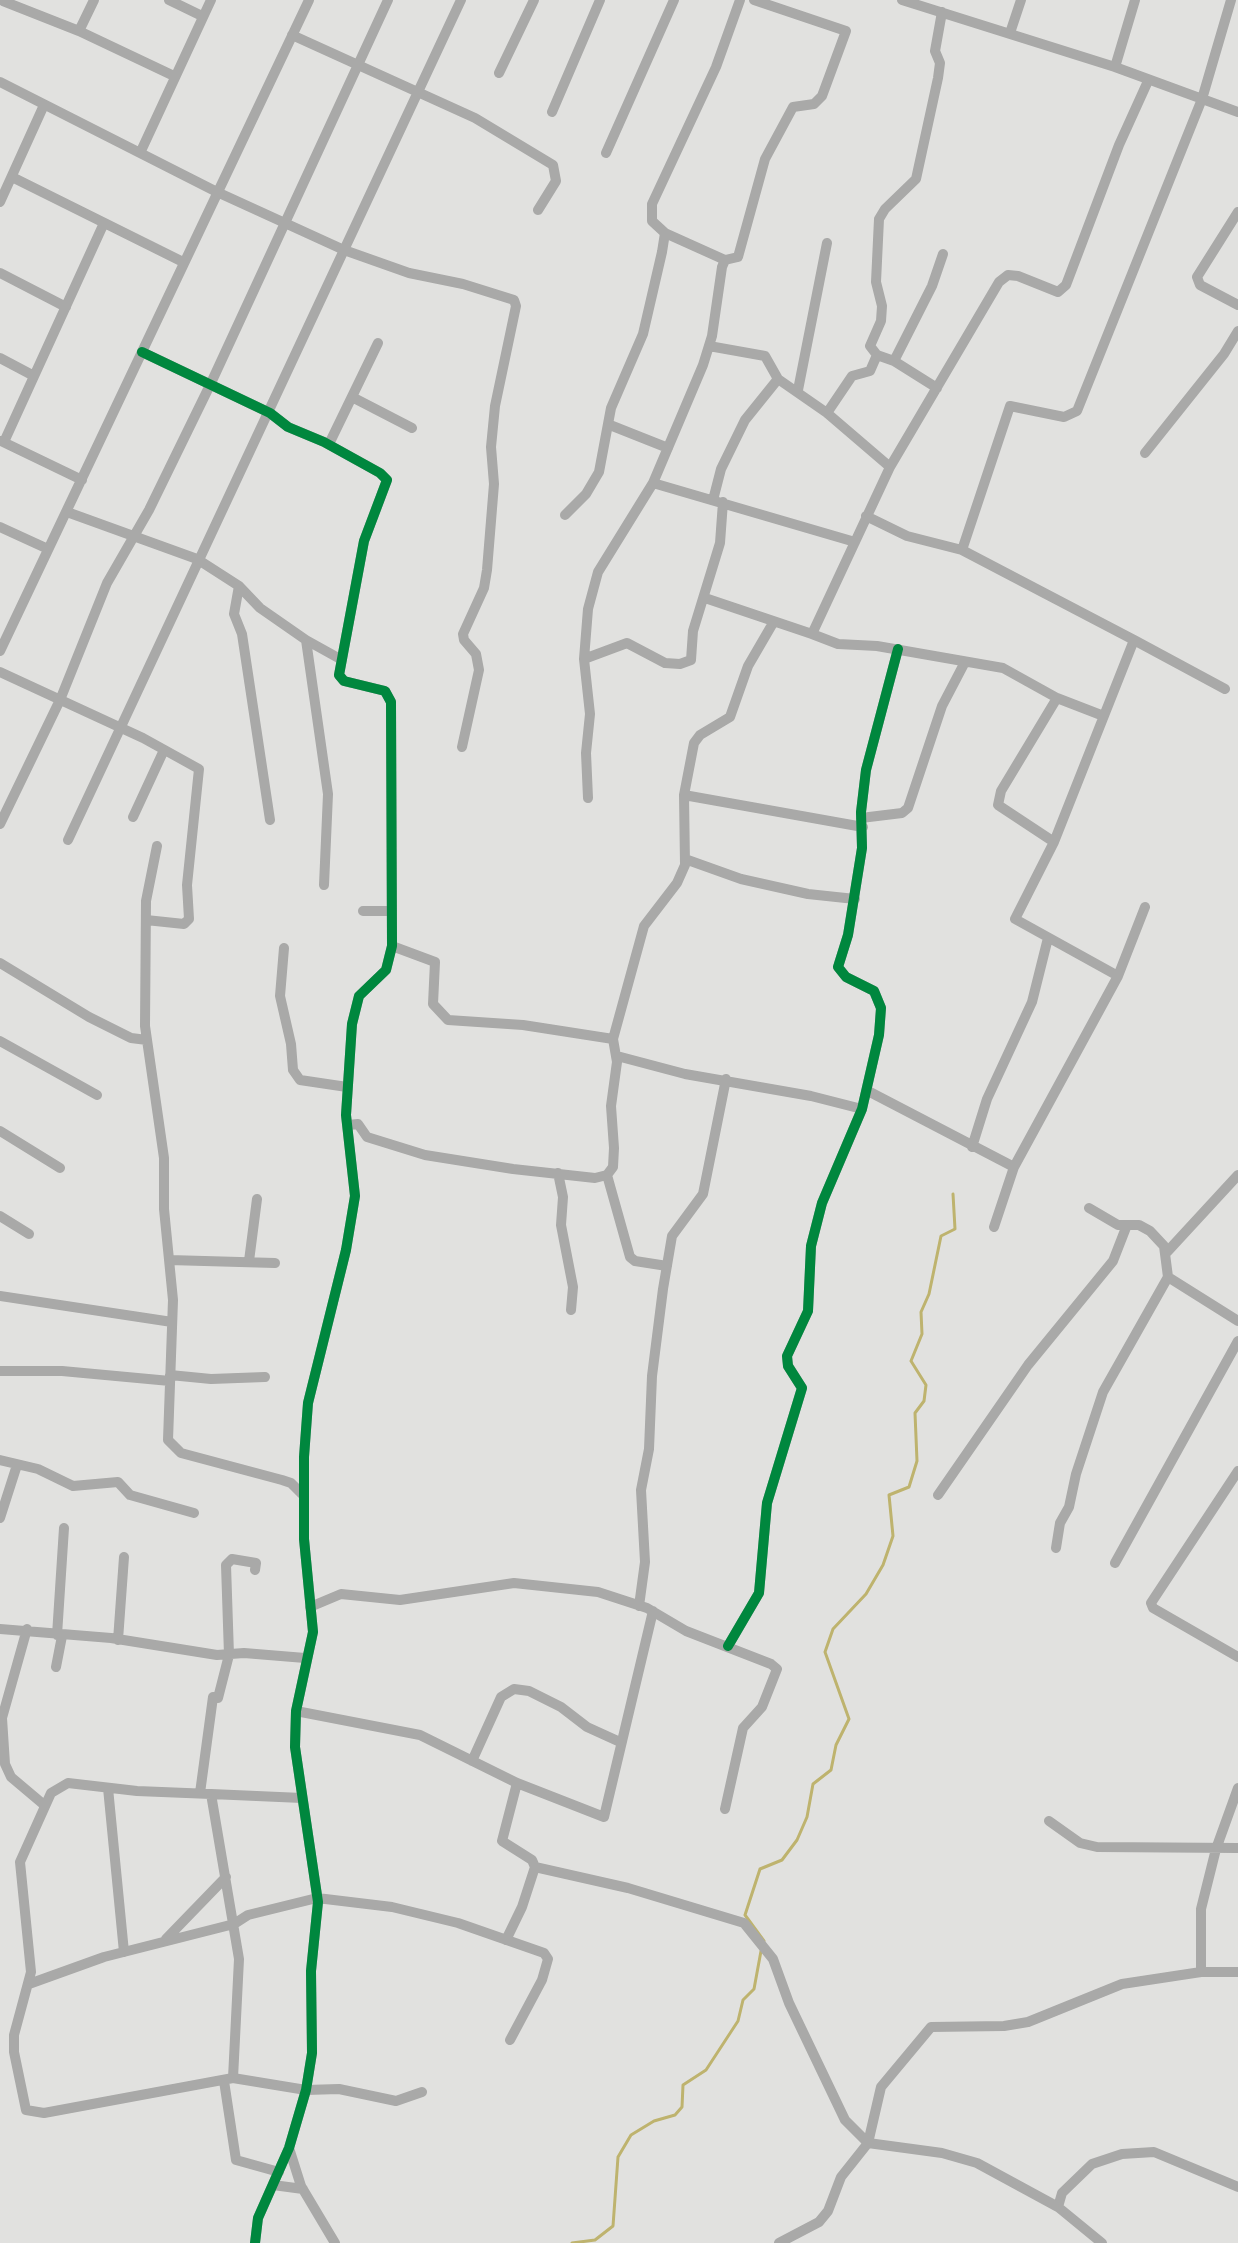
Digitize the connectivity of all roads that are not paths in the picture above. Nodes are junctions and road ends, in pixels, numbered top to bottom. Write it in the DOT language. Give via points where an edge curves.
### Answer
graph roads {
  1 [pos="94,0"];
  2 [pos="169,0"];
  3 [pos="211,0"];
  4 [pos="309,0"];
  5 [pos="388,0"];
  6 [pos="461,0"];
  7 [pos="534,0"];
  8 [pos="600,0"];
  9 [pos="674,0"];
  10 [pos="740,0"];
  11 [pos="754,0"];
  12 [pos="902,0"];
  13 [pos="1021,0"];
  14 [pos="1135,0"];
  15 [pos="1231,0"];
  16 [pos="2,3"];
  17 [pos="924,3"];
  18 [pos="942,12"];
  19 [pos="202,16"];
  20 [pos="79,31"];
  21 [pos="1010,33"];
  22 [pos="292,35"];
  23 [pos="358,65"];
  24 [pos="1115,67"];
  25 [pos="499,73"];
  26 [pos="174,76"];
  27 [pos="1148,81"];
  28 [pos="0,82"];
  29 [pos="415,94"];
  30 [pos="1202,99"];
  31 [pos="44,105"];
  32 [pos="552,112"];
  33 [pos="1238,112"];
  34 [pos="141,151"];
  35 [pos="606,153"];
  36 [pos="12,177"];
  37 [pos="217,192"];
  38 [pos="0,202"];
  39 [pos="538,210"];
  40 [pos="1238,212"];
  41 [pos="104,223"];
  42 [pos="282,224"];
  43 [pos="665,233"];
  44 [pos="827,243"];
  45 [pos="344,250"];
  46 [pos="943,254"];
  47 [pos="725,260"];
  48 [pos="183,262"];
  49 [pos="0,273"];
  50 [pos="1238,305"];
  51 [pos="66,307"];
  52 [pos="1238,331"];
  53 [pos="378,343"];
  54 [pos="709,346"];
  55 [pos="142,352"];
  56 [pos="877,355"];
  57 [pos="0,358"];
  58 [pos="894,361"];
  59 [pos="34,376"];
  60 [pos="778,379"];
  61 [pos="211,383"];
  62 [pos="937,388"];
  63 [pos="798,390"];
  64 [pos="352,397"];
  65 [pos="270,413"];
  66 [pos="827,413"];
  67 [pos="610,425"];
  68 [pos="412,428"];
  69 [pos="2,442"];
  70 [pos="329,444"];
  71 [pos="668,448"];
  72 [pos="1145,453"];
  73 [pos="890,467"];
  74 [pos="82,480"];
  75 [pos="653,483"];
  76 [pos="718,501"];
  77 [pos="67,512"];
  78 [pos="565,515"];
  79 [pos="866,516"];
  80 [pos="0,527"];
  81 [pos="133,533"];
  82 [pos="855,542"];
  83 [pos="48,549"];
  84 [pos="962,550"];
  85 [pos="197,559"];
  86 [pos="239,586"];
  87 [pos="705,598"];
  88 [pos="773,623"];
  89 [pos="812,634"];
  90 [pos="306,640"];
  91 [pos="1134,640"];
  92 [pos="898,649"];
  93 [pos="0,651"];
  94 [pos="584,659"];
  95 [pos="342,660"];
  96 [pos="965,662"];
  97 [pos="0,672"];
  98 [pos="1225,689"];
  99 [pos="1057,698"];
  100 [pos="60,700"];
  101 [pos="1101,715"];
  102 [pos="121,728"];
  103 [pos="462,747"];
  104 [pos="164,750"];
  105 [pos="684,795"];
  106 [pos="588,798"];
  107 [pos="133,817"];
  108 [pos="270,820"];
  109 [pos="862,822"];
  110 [pos="0,824"];
  111 [pos="68,840"];
  112 [pos="1054,842"];
  113 [pos="157,846"];
  114 [pos="685,859"];
  115 [pos="324,885"];
  116 [pos="855,899"];
  117 [pos="1145,907"];
  118 [pos="363,911"];
  119 [pos="391,911"];
  120 [pos="146,920"];
  121 [pos="1048,938"];
  122 [pos="392,946"];
  123 [pos="284,948"];
  124 [pos="0,963"];
  125 [pos="1118,976"];
  126 [pos="613,1039"];
  127 [pos="147,1040"];
  128 [pos="0,1041"];
  129 [pos="617,1056"];
  130 [pos="726,1079"];
  131 [pos="347,1087"];
  132 [pos="868,1091"];
  133 [pos="97,1095"];
  134 [pos="862,1109"];
  135 [pos="348,1125"];
  136 [pos="0,1131"];
  137 [pos="972,1147"];
  138 [pos="1014,1167"];
  139 [pos="60,1168"];
  140 [pos="558,1173"];
  141 [pos="607,1175"];
  142 [pos="1238,1175"];
  143 [pos="257,1199"];
  144 [pos="1089,1208"];
  145 [pos="0,1216"];
  146 [pos="1127,1225"];
  147 [pos="994,1227"];
  148 [pos="29,1234"];
  149 [pos="1167,1252"];
  150 [pos="169,1260"];
  151 [pos="249,1261"];
  152 [pos="275,1263"];
  153 [pos="667,1266"];
  154 [pos="1168,1277"];
  155 [pos="0,1296"];
  156 [pos="571,1310"];
  157 [pos="1238,1321"];
  158 [pos="172,1322"];
  159 [pos="1238,1341"];
  160 [pos="0,1371"];
  161 [pos="265,1377"];
  162 [pos="170,1378"];
  163 [pos="0,1460"];
  164 [pos="17,1465"];
  165 [pos="1238,1471"];
  166 [pos="305,1479"];
  167 [pos="291,1483"];
  168 [pos="302,1494"];
  169 [pos="938,1495"];
  170 [pos="194,1513"];
  171 [pos="0,1518"];
  172 [pos="64,1528"];
  173 [pos="1056,1548"];
  174 [pos="124,1557"];
  175 [pos="1115,1563"];
  176 [pos="255,1570"];
  177 [pos="639,1606"];
  178 [pos="310,1607"];
  179 [pos="653,1611"];
  180 [pos="0,1629"];
  181 [pos="27,1629"];
  182 [pos="60,1635"];
  183 [pos="118,1640"];
  184 [pos="728,1646"];
  185 [pos="229,1655"];
  186 [pos="1238,1657"];
  187 [pos="305,1658"];
  188 [pos="56,1667"];
  189 [pos="296,1711"];
  190 [pos="620,1742"];
  191 [pos="472,1761"];
  192 [pos="517,1783"];
  193 [pos="108,1788"];
  194 [pos="1238,1788"];
  195 [pos="205,1794"];
  196 [pos="302,1798"];
  197 [pos="43,1804"];
  198 [pos="725,1809"];
  199 [pos="1049,1821"];
  200 [pos="1238,1848"];
  201 [pos="1216,1849"];
  202 [pos="535,1867"];
  203 [pos="226,1877"];
  204 [pos="317,1898"];
  205 [pos="234,1924"];
  206 [pos="165,1940"];
  207 [pos="506,1940"];
  208 [pos="124,1952"];
  209 [pos="1201,1972"];
  210 [pos="1238,1972"];
  211 [pos="29,1984"];
  212 [pos="510,2040"];
  213 [pos="228,2079"];
  214 [pos="306,2090"];
  215 [pos="422,2092"];
  216 [pos="868,2143"];
  217 [pos="289,2148"];
  218 [pos="279,2172"];
  219 [pos="273,2185"];
  220 [pos="1238,2187"];
  221 [pos="303,2189"];
  222 [pos="1058,2207"];
  223 [pos="255,2243"];
  224 [pos="335,2243"];
  225 [pos="779,2243"];
  226 [pos="1102,2243"];
  1 -- 20 [label="street"];
  2 -- 19 [label="street"];
  3 -- 19 [label="street"];
  4 -- 22 [label="street"];
  5 -- 23 [label="street"];
  6 -- 29 [label="street"];
  7 -- 25 [label="street"];
  8 -- 32 [label="street"];
  9 -- 35 [label="street"];
  10 -- 43 [label="street" via="716,67 652,204 652,221"];
  11 -- 47 [label="street" via="846,31 822,96 788,113 759,174 738,257"];
  12 -- 17 [label="street"];
  13 -- 21 [label="street"];
  14 -- 24 [label="street"];
  15 -- 30 [label="street"];
  16 -- 20 [label="street"];
  17 -- 18 [label="street"];
  18 -- 21 [label="street"];
  18 -- 56 [label="street" via="935,51 938,78 916,179 885,209 876,233 876,282 882,306 870,346"];
  19 -- 26 [label="street"];
  20 -- 26 [label="street"];
  21 -- 24 [label="street"];
  22 -- 23 [label="street"];
  22 -- 37 [label="street"];
  23 -- 29 [label="street"];
  23 -- 42 [label="street"];
  24 -- 27 [label="street"];
  26 -- 34 [label="street"];
  27 -- 30 [label="street"];
  27 -- 62 [label="street" via="1063,290 1047,290 1018,276 1003,278"];
  28 -- 31 [label="street"];
  29 -- 39 [label="street" via="475,118 553,165 556,181"];
  29 -- 45 [label="street"];
  30 -- 33 [label="street"];
  30 -- 84 [label="street" via="1077,411 1064,417 1010,406"];
  31 -- 34 [label="street"];
  31 -- 36 [label="street"];
  34 -- 37 [label="street"];
  36 -- 38 [label="street"];
  36 -- 41 [label="street"];
  37 -- 42 [label="street"];
  37 -- 48 [label="street"];
  40 -- 50 [label="street" via="1197,277 1200,285"];
  41 -- 48 [label="street"];
  41 -- 51 [label="street"];
  42 -- 45 [label="street"];
  42 -- 61 [label="street"];
  43 -- 47 [label="street"];
  43 -- 67 [label="street" via="643,334 619,385"];
  44 -- 63 [label="street"];
  45 -- 65 [label="street"];
  45 -- 103 [label="street" via="409,273 509,296 516,306 495,406 487,570 463,634 479,670"];
  46 -- 58 [label="street"];
  47 -- 54 [label="street"];
  48 -- 55 [label="street"];
  49 -- 51 [label="street"];
  51 -- 59 [label="street"];
  52 -- 72 [label="street"];
  53 -- 64 [label="street"];
  54 -- 60 [label="street" via="765,356"];
  54 -- 71 [label="street"];
  55 -- 61 [label="street"];
  55 -- 74 [label="street"];
  56 -- 58 [label="street"];
  56 -- 66 [label="street" via="870,371 852,376"];
  57 -- 59 [label="street"];
  58 -- 62 [label="street"];
  59 -- 69 [label="street"];
  60 -- 63 [label="street"];
  60 -- 76 [label="street" via="745,420 721,469"];
  61 -- 65 [label="street"];
  61 -- 81 [label="street"];
  62 -- 73 [label="street"];
  63 -- 66 [label="street"];
  64 -- 68 [label="street"];
  64 -- 70 [label="street"];
  65 -- 70 [label="street" via="288,427"];
  65 -- 85 [label="street"];
  66 -- 73 [label="street"];
  67 -- 71 [label="street"];
  67 -- 78 [label="street" via="599,472"];
  69 -- 74 [label="street"];
  70 -- 95 [label="street" via="387,480 364,541"];
  71 -- 75 [label="street"];
  73 -- 79 [label="street"];
  74 -- 77 [label="street"];
  75 -- 76 [label="street"];
  75 -- 94 [label="street" via="601,564 590,599"];
  76 -- 82 [label="street"];
  76 -- 87 [label="street" via="720,543"];
  77 -- 81 [label="street"];
  77 -- 83 [label="street"];
  79 -- 82 [label="street"];
  79 -- 84 [label="street" via="907,536"];
  80 -- 83 [label="street"];
  81 -- 85 [label="street"];
  81 -- 100 [label="street"];
  82 -- 89 [label="street"];
  83 -- 93 [label="street"];
  84 -- 91 [label="street"];
  85 -- 86 [label="street"];
  85 -- 102 [label="street"];
  86 -- 90 [label="street"];
  86 -- 108 [label="street" via="234,614 242,634"];
  87 -- 88 [label="street"];
  87 -- 94 [label="street" via="688,662 665,663 630,643"];
  88 -- 89 [label="street"];
  88 -- 105 [label="street" via="748,666 730,717 694,743"];
  89 -- 92 [label="street" via="838,644"];
  90 -- 95 [label="street"];
  90 -- 115 [label="street" via="328,794"];
  91 -- 98 [label="street"];
  91 -- 101 [label="street"];
  92 -- 96 [label="street"];
  92 -- 109 [label="street" via="866,770"];
  94 -- 106 [label="street" via="590,714"];
  95 -- 119 [label="street" via="339,675 344,681 385,691 391,702"];
  96 -- 99 [label="street" via="1003,668"];
  96 -- 109 [label="street" via="942,706 908,808"];
  97 -- 100 [label="street"];
  99 -- 101 [label="street"];
  99 -- 112 [label="street" via="1001,791 998,805"];
  100 -- 102 [label="street"];
  100 -- 110 [label="street"];
  101 -- 112 [label="street"];
  102 -- 104 [label="street"];
  102 -- 111 [label="street"];
  104 -- 107 [label="street"];
  104 -- 120 [label="street" via="195,763 201,774 192,805 189,919 184,924"];
  105 -- 109 [label="street"];
  105 -- 114 [label="street"];
  109 -- 116 [label="street"];
  112 -- 121 [label="street" via="1015,919"];
  113 -- 120 [label="street"];
  114 -- 116 [label="street" via="741,879"];
  114 -- 126 [label="street" via="677,883 644,926"];
  116 -- 132 [label="street" via="838,967 874,991 881,1008"];
  117 -- 125 [label="street"];
  118 -- 119 [label="street"];
  119 -- 122 [label="street"];
  120 -- 127 [label="street"];
  121 -- 125 [label="street"];
  121 -- 137 [label="street" via="1032,1002 987,1099"];
  122 -- 126 [label="street" via="435,962 433,1004 448,1020"];
  122 -- 131 [label="street" via="386,970 359,996"];
  123 -- 131 [label="street" via="280,996 293,1070 300,1080"];
  124 -- 127 [label="street" via="89,1017 131,1038"];
  125 -- 138 [label="street"];
  126 -- 129 [label="street"];
  127 -- 150 [label="street" via="164,1158"];
  128 -- 133 [label="street"];
  129 -- 130 [label="street"];
  129 -- 141 [label="street" via="611,1106 613,1167"];
  130 -- 134 [label="street"];
  130 -- 153 [label="street" via="703,1194 672,1236"];
  131 -- 135 [label="street"];
  132 -- 134 [label="street"];
  132 -- 137 [label="street"];
  134 -- 184 [label="street" via="822,1203 811,1246 808,1311 787,1356 802,1388 767,1503 759,1593"];
  135 -- 140 [label="street" via="358,1124 367,1137 425,1155"];
  135 -- 166 [label="street" via="355,1196 308,1403"];
  136 -- 139 [label="street"];
  137 -- 138 [label="street"];
  138 -- 147 [label="street"];
  140 -- 141 [label="street"];
  140 -- 156 [label="street" via="573,1287"];
  141 -- 153 [label="street" via="630,1257"];
  142 -- 149 [label="street"];
  143 -- 151 [label="street"];
  144 -- 146 [label="street"];
  145 -- 148 [label="street"];
  146 -- 149 [label="street" via="1150,1231"];
  146 -- 169 [label="street" via="1113,1261 1036,1354"];
  149 -- 154 [label="street"];
  150 -- 151 [label="street"];
  150 -- 158 [label="street"];
  151 -- 152 [label="street"];
  153 -- 177 [label="street" via="641,1490 645,1562"];
  154 -- 157 [label="street"];
  154 -- 173 [label="street" via="1103,1392"];
  155 -- 158 [label="street"];
  158 -- 162 [label="street"];
  159 -- 175 [label="street"];
  160 -- 162 [label="street"];
  161 -- 162 [label="street"];
  162 -- 167 [label="street" via="166,1433 175,1450"];
  163 -- 164 [label="street"];
  164 -- 170 [label="street" via="73,1486 118,1482 130,1495"];
  164 -- 171 [label="street"];
  165 -- 186 [label="street" via="1151,1603"];
  166 -- 167 [label="street"];
  166 -- 168 [label="street"];
  167 -- 168 [label="street"];
  168 -- 178 [label="street"];
  172 -- 182 [label="street"];
  174 -- 183 [label="street"];
  176 -- 185 [label="street" via="256,1563 232,1559 226,1565"];
  177 -- 178 [label="street" via="598,1592 514,1583 400,1600 341,1594"];
  177 -- 179 [label="street"];
  178 -- 187 [label="street" via="313,1632"];
  179 -- 184 [label="street" via="686,1631"];
  179 -- 190 [label="street"];
  180 -- 181 [label="street"];
  181 -- 182 [label="street"];
  181 -- 197 [label="street" via="2,1718 5,1764 11,1777"];
  182 -- 183 [label="street"];
  182 -- 188 [label="street"];
  183 -- 185 [label="street"];
  184 -- 198 [label="street" via="777,1669 762,1707 743,1728"];
  185 -- 187 [label="street"];
  185 -- 195 [label="street" via="218,1698 213,1697"];
  187 -- 189 [label="street"];
  189 -- 191 [label="street" via="410,1732"];
  189 -- 196 [label="street" via="295,1761"];
  190 -- 191 [label="street" via="540,1696 514,1689 501,1697"];
  190 -- 192 [label="street" via="604,1817"];
  191 -- 192 [label="street"];
  192 -- 202 [label="street" via="502,1841"];
  193 -- 195 [label="street"];
  193 -- 197 [label="street" via="59,1785"];
  193 -- 208 [label="street"];
  194 -- 201 [label="street"];
  195 -- 196 [label="street"];
  195 -- 203 [label="street"];
  196 -- 204 [label="street"];
  197 -- 211 [label="street" via="20,1862"];
  199 -- 201 [label="street" via="1080,1843 1097,1847"];
  200 -- 201 [label="street"];
  201 -- 209 [label="street" via="1201,1909"];
  202 -- 207 [label="street"];
  202 -- 216 [label="street" via="744,1923 767,1951 845,2120"];
  203 -- 205 [label="street"];
  203 -- 206 [label="street"];
  204 -- 205 [label="street" via="248,1915"];
  204 -- 207 [label="street" via="392,1907"];
  204 -- 214 [label="street"];
  205 -- 206 [label="street"];
  205 -- 213 [label="street" via="239,1959"];
  206 -- 208 [label="street"];
  207 -- 212 [label="street" via="548,1959"];
  208 -- 211 [label="street"];
  209 -- 210 [label="street"];
  209 -- 216 [label="street" via="1122,1984 1028,2022 931,2027 881,2087"];
  211 -- 213 [label="street" via="14,2052 22,2101 33,2114"];
  213 -- 214 [label="street"];
  213 -- 218 [label="street" via="236,2160"];
  214 -- 215 [label="street" via="339,2089 396,2101"];
  214 -- 217 [label="street"];
  216 -- 222 [label="street" via="977,2163"];
  216 -- 225 [label="street" via="841,2177 819,2222"];
  217 -- 218 [label="street"];
  217 -- 221 [label="street"];
  218 -- 219 [label="street"];
  219 -- 221 [label="street"];
  219 -- 223 [label="street" via="258,2218"];
  220 -- 222 [label="street" via="1154,2152 1122,2154 1092,2164 1062,2193"];
  221 -- 224 [label="street"];
  222 -- 226 [label="street"];
}
